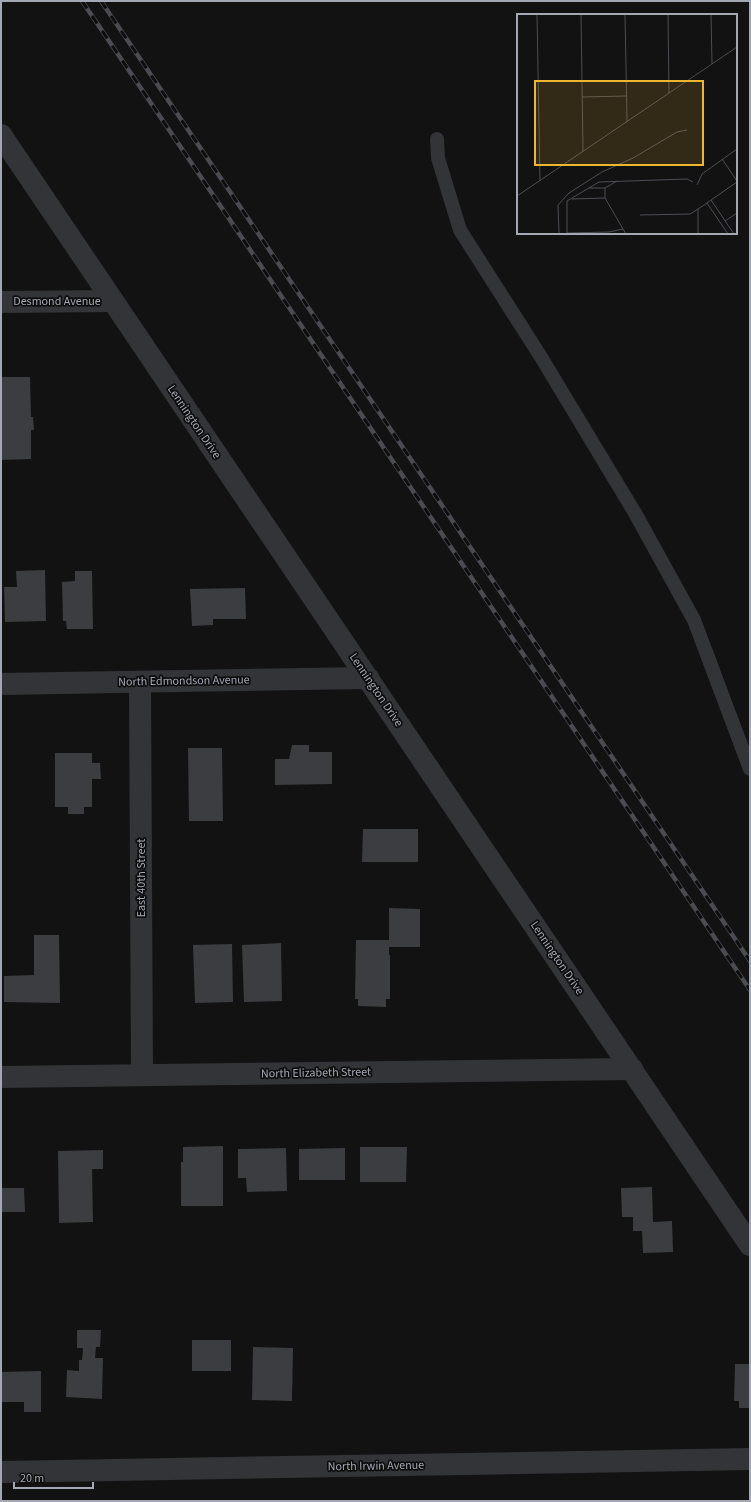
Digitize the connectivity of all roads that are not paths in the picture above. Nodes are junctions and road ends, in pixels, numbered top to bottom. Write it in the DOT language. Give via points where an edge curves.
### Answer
graph roads {
  1 [pos="1,135"];
  2 [pos="436,139"];
  3 [pos="113,301"];
  4 [pos="1,302"];
  5 [pos="368,678"];
  6 [pos="140,682"];
  7 [pos="1,684"];
  8 [pos="750,769"];
  9 [pos="632,1069"];
  10 [pos="142,1075"];
  11 [pos="1,1077"];
  12 [pos="750,1245"];
  13 [pos="750,1459"];
  14 [pos="1,1472"];
  1 -- 3 [label="street, Lennington Drive"];
  2 -- 8 [label="lane" via="438,158 460,230 631,506 694,620"];
  3 -- 4 [label="street, Desmond Avenue"];
  3 -- 5 [label="street, Lennington Drive"];
  5 -- 6 [label="street, North Edmondson Avenue"];
  5 -- 9 [label="street, Lennington Drive"];
  6 -- 7 [label="street, North Edmondson Avenue"];
  6 -- 10 [label="street, East 40th Street"];
  9 -- 10 [label="street, North Elizabeth Street"];
  9 -- 12 [label="street, Lennington Drive"];
  10 -- 11 [label="street, North Elizabeth Street"];
  13 -- 14 [label="street, North Irwin Avenue"];
}
